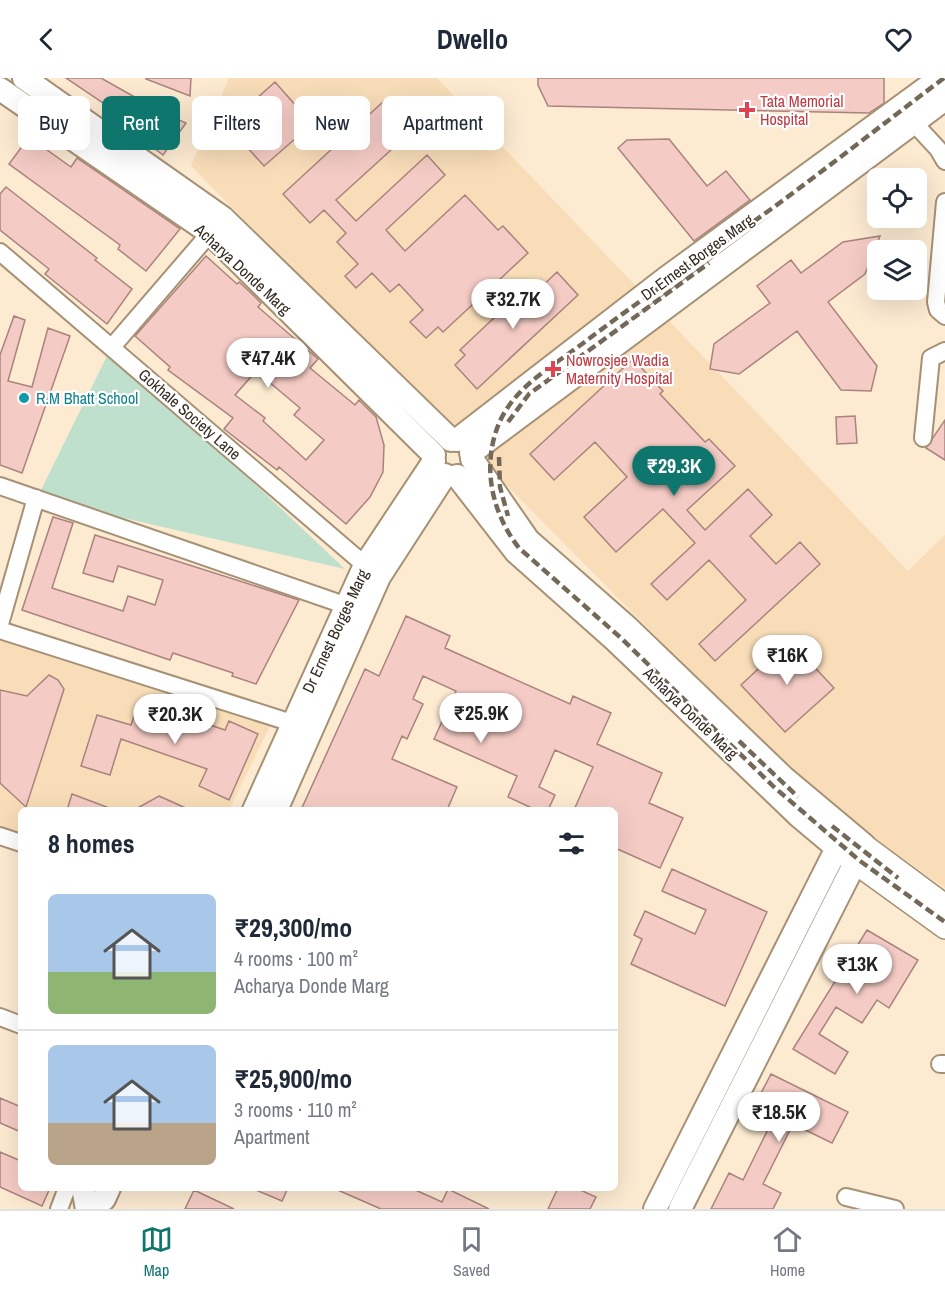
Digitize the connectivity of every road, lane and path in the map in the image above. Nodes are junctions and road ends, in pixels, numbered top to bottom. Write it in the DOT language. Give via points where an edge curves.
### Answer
graph roads {
  1 [pos="24,78"];
  2 [pos="0,89"];
  3 [pos="930,97"];
  4 [pos="943,151"];
  5 [pos="945,202"];
  6 [pos="217,226"];
  7 [pos="0,252"];
  8 [pos="714,258"];
  9 [pos="945,316"];
  10 [pos="112,347"];
  11 [pos="945,351"];
  12 [pos="923,438"];
  13 [pos="463,448"];
  14 [pos="443,467"];
  15 [pos="0,486"];
  16 [pos="36,498"];
  17 [pos="522,546"];
  18 [pos="372,571"];
  19 [pos="355,608"];
  20 [pos="0,624"];
  21 [pos="0,630"];
  22 [pos="319,689"];
  23 [pos="292,723"];
  24 [pos="255,807"];
  25 [pos="277,807"];
  26 [pos="0,836"];
  27 [pos="842,839"];
  28 [pos="18,842"];
  29 [pos="860,854"];
  30 [pos="945,905"];
  31 [pos="945,928"];
  32 [pos="0,1018"];
  33 [pos="18,1023"];
  34 [pos="66,1191"];
  35 [pos="84,1191"];
  36 [pos="107,1191"];
  37 [pos="846,1197"];
  38 [pos="59,1209"];
  39 [pos="88,1209"];
  40 [pos="655,1209"];
  41 [pos="680,1209"];
  42 [pos="895,1209"];
  1 -- 6 [label="main road, Acharya Donde Marg"];
  2 -- 6 [label="main road, Acharya Donde Marg"];
  3 -- 4 [label="street"];
  3 -- 8 [label="main road, Dr Ernest Borges Marg"];
  3 -- 8 [label="main road, Dr Ernest Borges Marg"];
  5 -- 9 [label="street" via="936,302"];
  6 -- 10 [label="street"];
  6 -- 13 [label="main road, Acharya Donde Marg"];
  6 -- 14 [label="main road, Acharya Donde Marg"];
  7 -- 10 [label="street, Gokhale Society Lane"];
  8 -- 13 [label="main road, Dr Ernest Borges Marg"];
  10 -- 18 [label="street, Gokhale Society Lane"];
  11 -- 12 [label="street" via="931,358"];
  13 -- 14 [label="main road" via="440,445"];
  13 -- 14 [label="main road" via="467,470"];
  13 -- 17 [label="main road, Acharya Donde Marg"];
  14 -- 17 [label="main road, Acharya Donde Marg"];
  14 -- 18 [label="main road, Dr Ernest Borges Marg"];
  15 -- 16 [label="street"];
  16 -- 19 [label="street"];
  16 -- 20 [label="street"];
  17 -- 27 [label="main road, Acharya Donde Marg" via="784,778"];
  18 -- 19 [label="main road, Dr Ernest Borges Marg"];
  19 -- 22 [label="main road, Dr Ernest Borges Marg"];
  21 -- 23 [label="street"];
  22 -- 23 [label="main road, Dr Ernest Borges Marg"];
  22 -- 25 [label="main road, Dr Ernest Borges Marg"];
  23 -- 24 [label="main road, Dr Ernest Borges Marg"];
  26 -- 28 [label="street"];
  27 -- 29 [label="main road, Acharya Donde Marg"];
  27 -- 40 [label="main road"];
  29 -- 30 [label="street, Acharya Donde Marg"];
  29 -- 31 [label="street, Acharya Donde Marg"];
  29 -- 41 [label="main road"];
  32 -- 33 [label="street"];
  34 -- 38 [label="street"];
  35 -- 39 [label="main road"];
  36 -- 39 [label="main road" via="104,1199"];
  37 -- 42 [label="street"];
}
